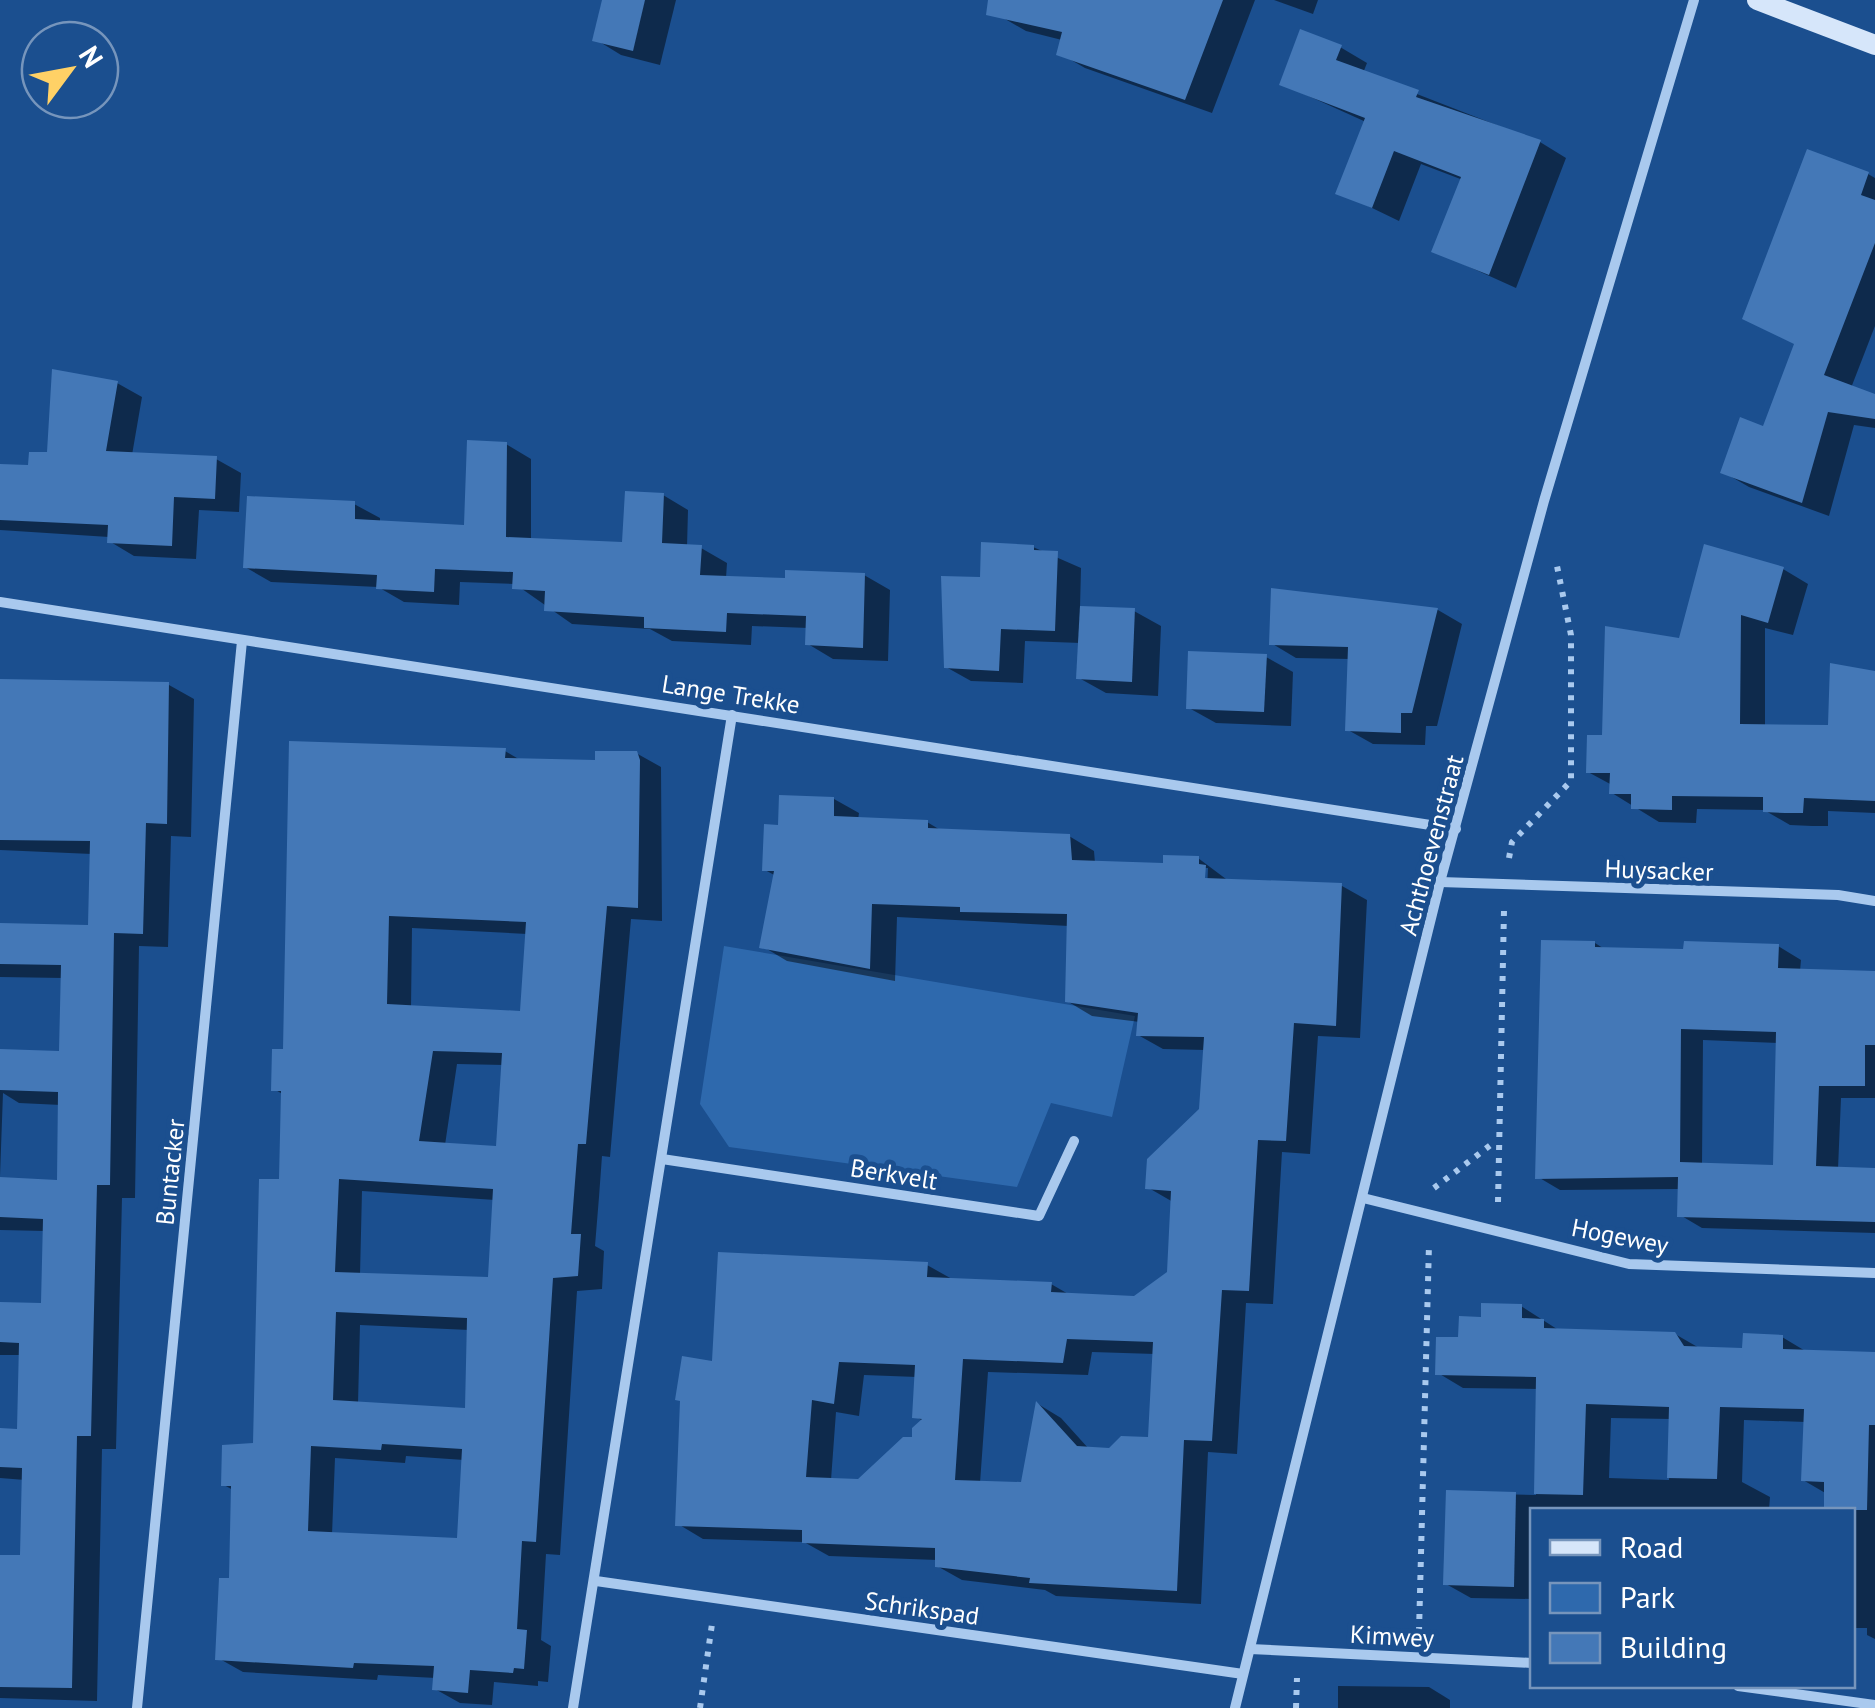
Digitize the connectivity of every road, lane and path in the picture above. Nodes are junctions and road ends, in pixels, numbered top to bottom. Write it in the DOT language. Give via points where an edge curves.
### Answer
graph roads {
  1 [pos="1694,0"];
  2 [pos="1757,0"];
  3 [pos="1875,44"];
  4 [pos="0,602"];
  5 [pos="242,641"];
  6 [pos="732,714"];
  7 [pos="1456,829"];
  8 [pos="1440,882"];
  9 [pos="1875,902"];
  10 [pos="1496,1140"];
  11 [pos="1074,1141"];
  12 [pos="662,1158"];
  13 [pos="1363,1198"];
  14 [pos="1430,1212"];
  15 [pos="1875,1273"];
  16 [pos="596,1581"];
  17 [pos="716,1598"];
  18 [pos="1250,1649"];
  19 [pos="1418,1657"];
  20 [pos="1530,1663"];
  21 [pos="1243,1674"];
  22 [pos="1752,1688"];
  23 [pos="1875,1706"];
  24 [pos="136,1708"];
  25 [pos="573,1708"];
  26 [pos="700,1708"];
  27 [pos="1235,1708"];
  1 -- 7 [label="street, Achthoevenstraat" via="1544,501"];
  2 -- 3 [label="street"];
  4 -- 5 [label="street, Lange Trekke"];
  5 -- 6 [label="street, Lange Trekke"];
  5 -- 24 [label="street, Buntacker"];
  6 -- 7 [label="street, Lange Trekke"];
  6 -- 12 [label="street"];
  7 -- 8 [label="street, Achthoevenstraat"];
  8 -- 9 [label="street, Huysacker" via="1838,895"];
  8 -- 13 [label="street, Achthoevenstraat"];
  10 -- 14 [label="path" via="1432,1188"];
  11 -- 12 [label="street, Berkvelt" via="1039,1216"];
  12 -- 16 [label="street"];
  13 -- 14 [label="street, Hogewey"];
  13 -- 18 [label="street, Achthoevenstraat"];
  14 -- 15 [label="street, Hogewey" via="1629,1264"];
  14 -- 19 [label="path"];
  16 -- 17 [label="street, Schrikspad"];
  16 -- 25 [label="street"];
  17 -- 21 [label="street, Schrikspad"];
  17 -- 26 [label="path"];
  18 -- 19 [label="street, Kimwey"];
  18 -- 21 [label="street, Achthoevenstraat"];
  19 -- 20 [label="street, Kimwey"];
  21 -- 27 [label="street, Achthoevenstraat"];
  22 -- 23 [label="street"];
}
